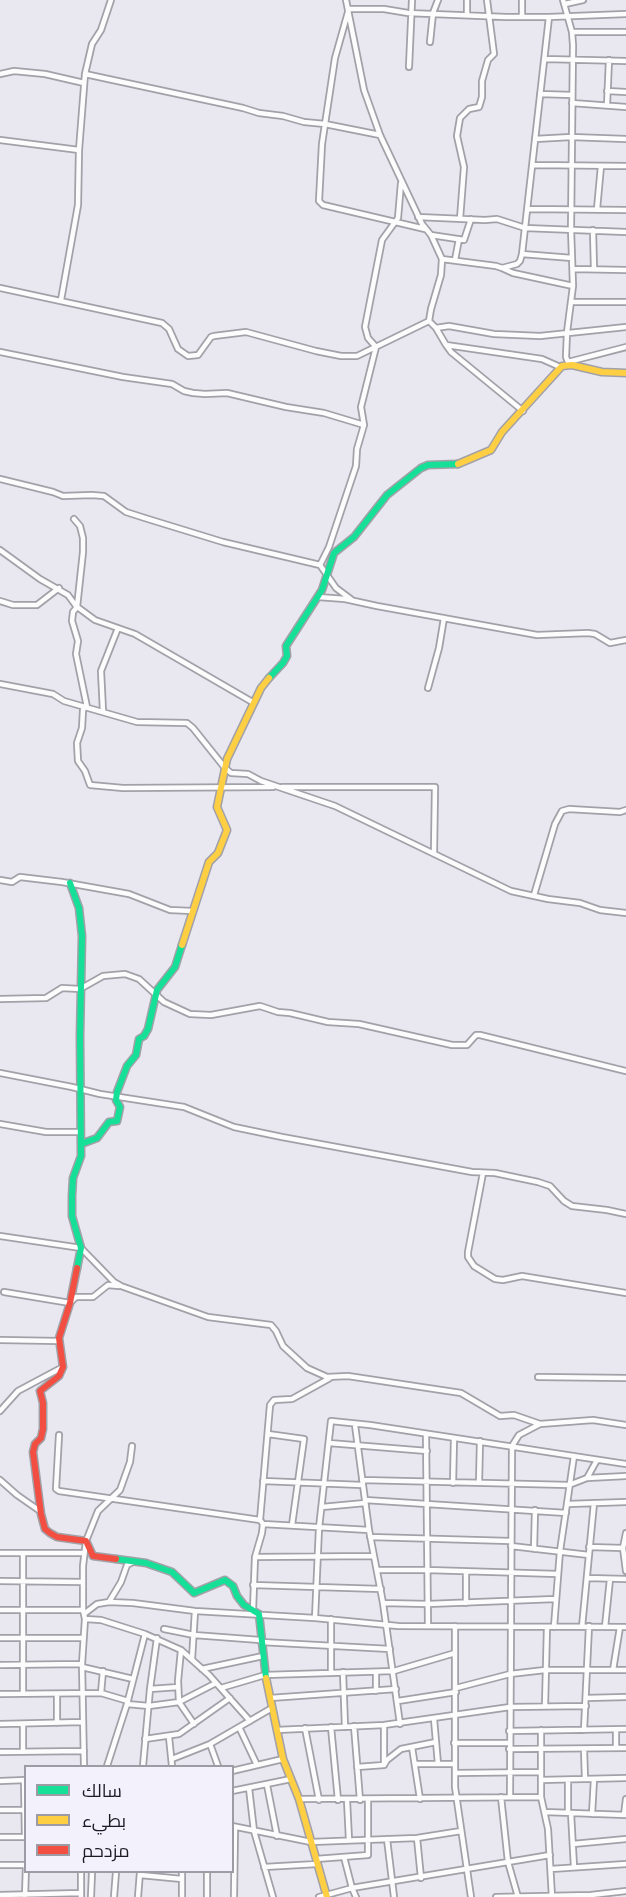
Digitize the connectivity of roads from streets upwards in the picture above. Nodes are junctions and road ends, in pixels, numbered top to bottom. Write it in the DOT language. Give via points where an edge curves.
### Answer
graph roads {
  1 [pos="111,0"];
  2 [pos="346,0"];
  3 [pos="412,0"];
  4 [pos="438,0"];
  5 [pos="467,0"];
  6 [pos="487,0"];
  7 [pos="522,0"];
  8 [pos="583,0"];
  9 [pos="564,2"];
  10 [pos="348,9"];
  11 [pos="411,13"];
  12 [pos="433,13"];
  13 [pos="626,14"];
  14 [pos="467,15"];
  15 [pos="488,16"];
  16 [pos="568,16"];
  17 [pos="522,17"];
  18 [pos="549,17"];
  19 [pos="572,32"];
  20 [pos="626,32"];
  21 [pos="430,42"];
  22 [pos="544,59"];
  23 [pos="573,59"];
  24 [pos="609,60"];
  25 [pos="626,61"];
  26 [pos="409,67"];
  27 [pos="0,74"];
  28 [pos="85,74"];
  29 [pos="84,82"];
  30 [pos="607,91"];
  31 [pos="626,92"];
  32 [pos="540,94"];
  33 [pos="572,95"];
  34 [pos="572,103"];
  35 [pos="607,105"];
  36 [pos="626,107"];
  37 [pos="325,124"];
  38 [pos="380,135"];
  39 [pos="571,137"];
  40 [pos="535,139"];
  41 [pos="626,139"];
  42 [pos="0,140"];
  43 [pos="79,150"];
  44 [pos="533,165"];
  45 [pos="571,165"];
  46 [pos="601,166"];
  47 [pos="626,166"];
  48 [pos="401,181"];
  49 [pos="528,209"];
  50 [pos="572,209"];
  51 [pos="597,209"];
  52 [pos="626,210"];
  53 [pos="418,217"];
  54 [pos="460,219"];
  55 [pos="471,219"];
  56 [pos="397,221"];
  57 [pos="525,228"];
  58 [pos="426,229"];
  59 [pos="571,229"];
  60 [pos="593,230"];
  61 [pos="626,232"];
  62 [pos="431,235"];
  63 [pos="459,239"];
  64 [pos="522,254"];
  65 [pos="572,258"];
  66 [pos="442,260"];
  67 [pos="455,261"];
  68 [pos="502,268"];
  69 [pos="573,269"];
  70 [pos="594,270"];
  71 [pos="626,270"];
  72 [pos="573,286"];
  73 [pos="0,288"];
  74 [pos="61,300"];
  75 [pos="572,302"];
  76 [pos="626,302"];
  77 [pos="429,321"];
  78 [pos="626,327"];
  79 [pos="436,328"];
  80 [pos="567,332"];
  81 [pos="446,345"];
  82 [pos="376,347"];
  83 [pos="626,347"];
  84 [pos="0,352"];
  85 [pos="568,364"];
  86 [pos="560,367"];
  87 [pos="626,373"];
  88 [pos="523,411"];
  89 [pos="364,425"];
  90 [pos="0,479"];
  91 [pos="74,519"];
  92 [pos="0,550"];
  93 [pos="320,565"];
  94 [pos="327,573"];
  95 [pos="59,588"];
  96 [pos="318,597"];
  97 [pos="352,600"];
  98 [pos="0,601"];
  99 [pos="77,607"];
  100 [pos="444,618"];
  101 [pos="118,628"];
  102 [pos="626,640"];
  103 [pos="0,684"];
  104 [pos="428,687"];
  105 [pos="254,703"];
  106 [pos="87,707"];
  107 [pos="103,711"];
  108 [pos="225,768"];
  109 [pos="278,787"];
  110 [pos="220,788"];
  111 [pos="626,810"];
  112 [pos="434,853"];
  113 [pos="0,880"];
  114 [pos="70,883"];
  115 [pos="534,895"];
  116 [pos="192,911"];
  117 [pos="626,913"];
  118 [pos="80,988"];
  119 [pos="156,994"];
  120 [pos="0,999"];
  121 [pos="626,1071"];
  122 [pos="0,1073"];
  123 [pos="81,1089"];
  124 [pos="116,1096"];
  125 [pos="0,1124"];
  126 [pos="81,1132"];
  127 [pos="81,1144"];
  128 [pos="483,1173"];
  129 [pos="626,1214"];
  130 [pos="0,1236"];
  131 [pos="81,1248"];
  132 [pos="121,1286"];
  133 [pos="4,1292"];
  134 [pos="626,1293"];
  135 [pos="70,1302"];
  136 [pos="0,1340"];
  137 [pos="59,1341"];
  138 [pos="63,1366"];
  139 [pos="332,1377"];
  140 [pos="538,1377"];
  141 [pos="626,1378"];
  142 [pos="0,1411"];
  143 [pos="540,1424"];
  144 [pos="356,1425"];
  145 [pos="626,1425"];
  146 [pos="268,1434"];
  147 [pos="426,1434"];
  148 [pos="59,1435"];
  149 [pos="454,1438"];
  150 [pos="480,1441"];
  151 [pos="329,1443"];
  152 [pos="132,1446"];
  153 [pos="358,1446"];
  154 [pos="512,1446"];
  155 [pos="427,1452"];
  156 [pos="574,1456"];
  157 [pos="597,1460"];
  158 [pos="608,1461"];
  159 [pos="626,1464"];
  160 [pos="606,1476"];
  161 [pos="626,1476"];
  162 [pos="587,1478"];
  163 [pos="0,1480"];
  164 [pos="263,1481"];
  165 [pos="298,1482"];
  166 [pos="427,1482"];
  167 [pos="362,1483"];
  168 [pos="453,1483"];
  169 [pos="479,1483"];
  170 [pos="512,1483"];
  171 [pos="325,1484"];
  172 [pos="569,1485"];
  173 [pos="112,1499"];
  174 [pos="365,1502"];
  175 [pos="626,1502"];
  176 [pos="594,1503"];
  177 [pos="426,1504"];
  178 [pos="568,1504"];
  179 [pos="322,1507"];
  180 [pos="511,1509"];
  181 [pos="535,1510"];
  182 [pos="41,1511"];
  183 [pos="566,1514"];
  184 [pos="261,1522"];
  185 [pos="292,1525"];
  186 [pos="320,1528"];
  187 [pos="369,1530"];
  188 [pos="626,1533"];
  189 [pos="370,1537"];
  190 [pos="426,1538"];
  191 [pos="86,1541"];
  192 [pos="511,1544"];
  193 [pos="589,1547"];
  194 [pos="534,1549"];
  195 [pos="624,1549"];
  196 [pos="560,1551"];
  197 [pos="0,1553"];
  198 [pos="84,1553"];
  199 [pos="23,1554"];
  200 [pos="589,1555"];
  201 [pos="318,1556"];
  202 [pos="374,1556"];
  203 [pos="255,1557"];
  204 [pos="134,1562"];
  205 [pos="377,1570"];
  206 [pos="427,1570"];
  207 [pos="626,1571"];
  208 [pos="466,1572"];
  209 [pos="511,1573"];
  210 [pos="558,1574"];
  211 [pos="587,1578"];
  212 [pos="610,1579"];
  213 [pos="626,1579"];
  214 [pos="0,1581"];
  215 [pos="24,1581"];
  216 [pos="83,1582"];
  217 [pos="253,1585"];
  218 [pos="316,1588"];
  219 [pos="381,1589"];
  220 [pos="555,1599"];
  221 [pos="511,1600"];
  222 [pos="109,1602"];
  223 [pos="383,1603"];
  224 [pos="465,1603"];
  225 [pos="428,1604"];
  226 [pos="0,1610"];
  227 [pos="23,1610"];
  228 [pos="195,1611"];
  229 [pos="256,1612"];
  230 [pos="84,1614"];
  231 [pos="315,1618"];
  232 [pos="331,1619"];
  233 [pos="386,1625"];
  234 [pos="429,1626"];
  235 [pos="455,1626"];
  236 [pos="510,1626"];
  237 [pos="589,1626"];
  238 [pos="546,1627"];
  239 [pos="554,1627"];
  240 [pos="582,1627"];
  241 [pos="604,1627"];
  242 [pos="623,1627"];
  243 [pos="164,1629"];
  244 [pos="145,1634"];
  245 [pos="194,1635"];
  246 [pos="0,1638"];
  247 [pos="24,1638"];
  248 [pos="83,1638"];
  249 [pos="158,1638"];
  250 [pos="260,1641"];
  251 [pos="332,1645"];
  252 [pos="390,1649"];
  253 [pos="181,1650"];
  254 [pos="455,1653"];
  255 [pos="263,1656"];
  256 [pos="192,1659"];
  257 [pos="0,1665"];
  258 [pos="24,1665"];
  259 [pos="82,1665"];
  260 [pos="202,1669"];
  261 [pos="587,1669"];
  262 [pos="613,1670"];
  263 [pos="626,1670"];
  264 [pos="103,1671"];
  265 [pos="394,1671"];
  266 [pos="544,1671"];
  267 [pos="331,1672"];
  268 [pos="343,1672"];
  269 [pos="376,1672"];
  270 [pos="510,1674"];
  271 [pos="266,1675"];
  272 [pos="133,1679"];
  273 [pos="216,1683"];
  274 [pos="178,1687"];
  275 [pos="221,1688"];
  276 [pos="150,1689"];
  277 [pos="396,1689"];
  278 [pos="456,1690"];
  279 [pos="376,1691"];
  280 [pos="101,1693"];
  281 [pos="343,1693"];
  282 [pos="0,1694"];
  283 [pos="23,1694"];
  284 [pos="57,1694"];
  285 [pos="83,1694"];
  286 [pos="626,1697"];
  287 [pos="230,1698"];
  288 [pos="270,1698"];
  289 [pos="586,1698"];
  290 [pos="398,1701"];
  291 [pos="127,1702"];
  292 [pos="179,1702"];
  293 [pos="149,1706"];
  294 [pos="545,1706"];
  295 [pos="586,1706"];
  296 [pos="510,1707"];
  297 [pos="272,1708"];
  298 [pos="454,1716"];
  299 [pos="434,1719"];
  300 [pos="250,1721"];
  301 [pos="83,1722"];
  302 [pos="57,1723"];
  303 [pos="0,1724"];
  304 [pos="23,1724"];
  305 [pos="194,1724"];
  306 [pos="400,1724"];
  307 [pos="384,1725"];
  308 [pos="354,1726"];
  309 [pos="239,1727"];
  310 [pos="331,1727"];
  311 [pos="345,1727"];
  312 [pos="305,1728"];
  313 [pos="277,1730"];
  314 [pos="541,1730"];
  315 [pos="584,1730"];
  316 [pos="616,1730"];
  317 [pos="626,1730"];
  318 [pos="509,1731"];
  319 [pos="169,1737"];
  320 [pos="145,1738"];
  321 [pos="436,1742"];
  322 [pos="454,1743"];
  323 [pos="509,1743"];
  324 [pos="210,1744"];
  325 [pos="412,1747"];
  326 [pos="616,1748"];
  327 [pos="626,1748"];
  328 [pos="509,1749"];
  329 [pos="541,1749"];
  330 [pos="584,1749"];
  331 [pos="23,1751"];
  332 [pos="84,1751"];
  333 [pos="0,1752"];
  334 [pos="172,1759"];
  335 [pos="283,1759"];
  336 [pos="415,1764"];
  337 [pos="438,1764"];
  338 [pos="455,1764"];
  339 [pos="84,1765"];
  340 [pos="108,1765"];
  341 [pos="143,1765"];
  342 [pos="172,1765"];
  343 [pos="217,1765"];
  344 [pos="257,1765"];
  345 [pos="384,1765"];
  346 [pos="357,1767"];
  347 [pos="234,1771"];
  348 [pos="509,1771"];
  349 [pos="541,1772"];
  350 [pos="455,1773"];
  351 [pos="626,1778"];
  352 [pos="291,1779"];
  353 [pos="585,1779"];
  354 [pos="594,1779"];
  355 [pos="24,1780"];
  356 [pos="541,1780"];
  357 [pos="568,1780"];
  358 [pos="0,1781"];
  359 [pos="267,1785"];
  360 [pos="249,1788"];
  361 [pos="234,1791"];
  362 [pos="510,1796"];
  363 [pos="501,1797"];
  364 [pos="541,1797"];
  365 [pos="299,1799"];
  366 [pos="420,1799"];
  367 [pos="458,1799"];
  368 [pos="626,1799"];
  369 [pos="319,1800"];
  370 [pos="338,1800"];
  371 [pos="347,1800"];
  372 [pos="360,1800"];
  373 [pos="368,1800"];
  374 [pos="0,1810"];
  375 [pos="24,1810"];
  376 [pos="545,1812"];
  377 [pos="569,1813"];
  378 [pos="592,1814"];
  379 [pos="625,1815"];
  380 [pos="234,1826"];
  381 [pos="254,1831"];
  382 [pos="461,1832"];
  383 [pos="277,1836"];
  384 [pos="0,1837"];
  385 [pos="24,1837"];
  386 [pos="417,1838"];
  387 [pos="367,1839"];
  388 [pos="387,1839"];
  389 [pos="626,1839"];
  390 [pos="350,1840"];
  391 [pos="311,1842"];
  392 [pos="573,1844"];
  393 [pos="550,1855"];
  394 [pos="344,1857"];
  395 [pos="316,1861"];
  396 [pos="508,1862"];
  397 [pos="0,1865"];
  398 [pos="24,1865"];
  399 [pos="626,1866"];
  400 [pos="264,1867"];
  401 [pos="574,1867"];
  402 [pos="551,1869"];
  403 [pos="468,1870"];
  404 [pos="25,1873"];
  405 [pos="81,1873"];
  406 [pos="92,1873"];
  407 [pos="116,1873"];
  408 [pos="140,1873"];
  409 [pos="182,1873"];
  410 [pos="207,1873"];
  411 [pos="233,1873"];
  412 [pos="421,1878"];
  413 [pos="182,1879"];
  414 [pos="392,1882"];
  415 [pos="351,1888"];
  416 [pos="626,1892"];
  417 [pos="0,1895"];
  418 [pos="81,1895"];
  419 [pos="25,1896"];
  420 [pos="327,1896"];
  421 [pos="518,1896"];
  422 [pos="552,1896"];
  423 [pos="573,1896"];
  424 [pos="91,1897"];
  425 [pos="114,1897"];
  426 [pos="138,1897"];
  427 [pos="182,1897"];
  428 [pos="207,1897"];
  429 [pos="234,1897"];
  430 [pos="273,1897"];
  431 [pos="318,1897"];
  432 [pos="356,1897"];
  433 [pos="394,1897"];
  434 [pos="471,1897"];
  435 [pos="496,1897"];
  1 -- 28 [label="street" via="92,44"];
  2 -- 10 [label="street"];
  3 -- 11 [label="street"];
  4 -- 12 [label="street"];
  5 -- 14 [label="street"];
  6 -- 15 [label="street"];
  7 -- 17 [label="street"];
  8 -- 9 [label="street"];
  9 -- 16 [label="street"];
  10 -- 11 [label="street"];
  10 -- 37 [label="street" via="335,58"];
  10 -- 38 [label="street" via="364,90"];
  11 -- 12 [label="street"];
  11 -- 26 [label="street"];
  12 -- 14 [label="street"];
  12 -- 21 [label="street"];
  13 -- 16 [label="street"];
  14 -- 15 [label="street"];
  15 -- 17 [label="street"];
  15 -- 54 [label="street" via="494,54 488,60 482,81 479,107 469,109 460,118 457,136 464,167"];
  16 -- 18 [label="street"];
  16 -- 19 [label="street"];
  17 -- 18 [label="street"];
  18 -- 22 [label="street"];
  19 -- 20 [label="street"];
  19 -- 23 [label="street"];
  22 -- 23 [label="street"];
  22 -- 32 [label="street"];
  23 -- 24 [label="street"];
  23 -- 33 [label="street"];
  24 -- 25 [label="street"];
  24 -- 30 [label="street"];
  27 -- 29 [label="street" via="14,71"];
  28 -- 29 [label="street"];
  28 -- 37 [label="street"];
  29 -- 43 [label="street"];
  30 -- 31 [label="street"];
  30 -- 35 [label="street"];
  32 -- 33 [label="street"];
  32 -- 40 [label="street"];
  33 -- 34 [label="street"];
  34 -- 35 [label="street"];
  34 -- 39 [label="street"];
  35 -- 36 [label="street"];
  37 -- 38 [label="street"];
  37 -- 56 [label="street" via="320,204"];
  38 -- 48 [label="street"];
  39 -- 40 [label="street"];
  39 -- 41 [label="street"];
  39 -- 45 [label="street"];
  40 -- 44 [label="street"];
  42 -- 43 [label="street"];
  43 -- 74 [label="street" via="78,205"];
  44 -- 45 [label="street"];
  44 -- 49 [label="street"];
  45 -- 46 [label="street"];
  45 -- 50 [label="street"];
  46 -- 47 [label="street"];
  46 -- 51 [label="street"];
  48 -- 53 [label="street"];
  48 -- 56 [label="street"];
  49 -- 50 [label="street"];
  49 -- 57 [label="street"];
  50 -- 51 [label="street"];
  50 -- 59 [label="street"];
  51 -- 52 [label="street"];
  53 -- 54 [label="street"];
  53 -- 58 [label="street"];
  54 -- 55 [label="street"];
  55 -- 57 [label="street" via="497,219"];
  55 -- 63 [label="street" via="465,240"];
  56 -- 58 [label="street"];
  56 -- 82 [label="street" via="382,240 365,327"];
  57 -- 59 [label="street"];
  57 -- 64 [label="street"];
  58 -- 62 [label="street"];
  59 -- 60 [label="street"];
  59 -- 65 [label="street"];
  60 -- 61 [label="street"];
  60 -- 70 [label="street"];
  62 -- 63 [label="street"];
  62 -- 66 [label="street"];
  63 -- 67 [label="street"];
  64 -- 65 [label="street"];
  64 -- 68 [label="street" via="516,264"];
  65 -- 69 [label="street"];
  66 -- 67 [label="street"];
  66 -- 77 [label="street"];
  67 -- 68 [label="street"];
  68 -- 72 [label="street"];
  69 -- 70 [label="street"];
  69 -- 72 [label="street"];
  70 -- 71 [label="street"];
  72 -- 75 [label="street"];
  73 -- 74 [label="street"];
  74 -- 82 [label="street" via="162,323 178,350 188,356 201,352 211,337 232,332 246,332 341,356 357,356"];
  75 -- 76 [label="street"];
  75 -- 80 [label="street"];
  77 -- 79 [label="street"];
  77 -- 82 [label="street"];
  78 -- 80 [label="street"];
  79 -- 80 [label="street" via="540,336"];
  79 -- 81 [label="street"];
  80 -- 85 [label="street"];
  81 -- 86 [label="street" via="543,359"];
  81 -- 88 [label="street"];
  82 -- 89 [label="street" via="361,407"];
  83 -- 85 [label="street"];
  84 -- 89 [label="street" via="169,383 194,393 227,393"];
  85 -- 86 [label="street"];
  85 -- 87 [label="street"];
  86 -- 88 [label="street"];
  88 -- 94 [label="street" via="491,450 455,465 421,468 387,495 354,537 334,553"];
  89 -- 93 [label="street" via="352,480"];
  90 -- 93 [label="street" via="63,496 104,496 126,512 223,542"];
  91 -- 99 [label="street" via="83,538"];
  92 -- 95 [label="street"];
  93 -- 94 [label="street"];
  94 -- 96 [label="street"];
  94 -- 97 [label="street" via="336,588"];
  95 -- 98 [label="street" via="37,605"];
  95 -- 99 [label="street"];
  96 -- 97 [label="street"];
  96 -- 105 [label="street" via="286,646 283,663 261,688"];
  97 -- 100 [label="street"];
  99 -- 101 [label="street" via="95,620"];
  99 -- 106 [label="street" via="72,621"];
  100 -- 102 [label="street" via="537,635 588,633 610,643"];
  100 -- 104 [label="street"];
  101 -- 105 [label="street"];
  101 -- 107 [label="street" via="101,671"];
  103 -- 106 [label="street" via="53,694"];
  105 -- 108 [label="street"];
  106 -- 107 [label="street"];
  106 -- 110 [label="street" via="83,710 77,743 78,761 90,785"];
  107 -- 108 [label="street" via="137,722 190,725"];
  108 -- 109 [label="street"];
  108 -- 110 [label="street"];
  109 -- 110 [label="street"];
  109 -- 112 [label="street" via="335,806"];
  109 -- 112 [label="street" via="435,787"];
  110 -- 116 [label="street" via="217,807 227,830 218,853 209,862"];
  111 -- 115 [label="street" via="562,811"];
  112 -- 115 [label="street" via="511,891"];
  113 -- 114 [label="street" via="12,882 20,877"];
  114 -- 116 [label="street" via="129,894 170,910"];
  114 -- 118 [label="street" via="81,922"];
  115 -- 117 [label="street"];
  116 -- 119 [label="street" via="175,967"];
  118 -- 119 [label="street" via="103,976 125,974 139,979"];
  118 -- 120 [label="street" via="62,988 42,999"];
  118 -- 123 [label="street"];
  119 -- 121 [label="street" via="190,1014 211,1015 260,1006 328,1022 374,1026 452,1045 466,1045 480,1035"];
  119 -- 124 [label="street" via="148,1029 138,1039 136,1055 127,1066"];
  122 -- 123 [label="street"];
  123 -- 124 [label="street"];
  123 -- 126 [label="street"];
  124 -- 127 [label="street" via="120,1107 117,1121 109,1122 97,1138"];
  124 -- 128 [label="street" via="184,1107 234,1127"];
  125 -- 126 [label="street" via="46,1132"];
  126 -- 127 [label="street"];
  127 -- 131 [label="street" via="72,1182 72,1216"];
  128 -- 129 [label="street" via="546,1184 572,1206"];
  128 -- 134 [label="street" via="468,1252 474,1266 495,1279 522,1276"];
  130 -- 131 [label="street"];
  131 -- 132 [label="street"];
  131 -- 135 [label="street"];
  132 -- 135 [label="street" via="108,1285 93,1297"];
  132 -- 139 [label="street" via="208,1317 271,1324 283,1346 307,1368"];
  133 -- 135 [label="street"];
  135 -- 137 [label="street"];
  136 -- 137 [label="street"];
  137 -- 138 [label="street"];
  138 -- 142 [label="street" via="18,1391"];
  138 -- 182 [label="street" via="59,1376 40,1391 43,1429 33,1452"];
  139 -- 143 [label="street" via="348,1376 461,1394 500,1416 514,1415"];
  139 -- 146 [label="street" via="292,1400 271,1402"];
  140 -- 141 [label="street"];
  143 -- 145 [label="street" via="593,1420"];
  143 -- 154 [label="street" via="519,1435"];
  144 -- 147 [label="street"];
  144 -- 151 [label="street" via="331,1421"];
  144 -- 153 [label="street"];
  146 -- 164 [label="street"];
  146 -- 165 [label="street" via="304,1439"];
  147 -- 149 [label="street"];
  147 -- 155 [label="street"];
  148 -- 173 [label="street" via="56,1489"];
  149 -- 150 [label="street"];
  149 -- 168 [label="street"];
  150 -- 154 [label="street"];
  150 -- 169 [label="street"];
  151 -- 153 [label="street"];
  151 -- 171 [label="street"];
  152 -- 173 [label="street" via="120,1490"];
  153 -- 155 [label="street"];
  153 -- 167 [label="street"];
  154 -- 156 [label="street"];
  154 -- 170 [label="street"];
  155 -- 166 [label="street"];
  156 -- 157 [label="street"];
  156 -- 172 [label="street"];
  157 -- 158 [label="street"];
  157 -- 162 [label="street"];
  158 -- 159 [label="street"];
  158 -- 160 [label="street"];
  160 -- 161 [label="street"];
  160 -- 162 [label="street"];
  162 -- 172 [label="street"];
  163 -- 182 [label="street"];
  164 -- 165 [label="street"];
  164 -- 184 [label="street"];
  165 -- 171 [label="street"];
  165 -- 185 [label="street"];
  166 -- 167 [label="street"];
  166 -- 168 [label="street"];
  166 -- 177 [label="street"];
  167 -- 171 [label="street"];
  167 -- 174 [label="street"];
  168 -- 169 [label="street"];
  169 -- 170 [label="street"];
  170 -- 172 [label="street"];
  170 -- 180 [label="street"];
  171 -- 179 [label="street"];
  172 -- 178 [label="street"];
  173 -- 184 [label="street"];
  173 -- 191 [label="street" via="98,1511"];
  174 -- 177 [label="street"];
  174 -- 179 [label="street"];
  174 -- 187 [label="street"];
  175 -- 176 [label="street"];
  176 -- 178 [label="street"];
  176 -- 193 [label="street"];
  177 -- 180 [label="street"];
  177 -- 190 [label="street"];
  178 -- 183 [label="street"];
  179 -- 186 [label="street"];
  180 -- 181 [label="street"];
  180 -- 192 [label="street"];
  181 -- 183 [label="street"];
  181 -- 194 [label="street"];
  182 -- 191 [label="street" via="50,1533"];
  183 -- 196 [label="street"];
  184 -- 185 [label="street"];
  184 -- 203 [label="street"];
  185 -- 186 [label="street"];
  186 -- 187 [label="street"];
  186 -- 201 [label="street"];
  187 -- 189 [label="street"];
  188 -- 195 [label="street"];
  189 -- 190 [label="street"];
  189 -- 202 [label="street"];
  190 -- 192 [label="street"];
  190 -- 206 [label="street"];
  191 -- 198 [label="street"];
  191 -- 204 [label="street" via="93,1556"];
  192 -- 194 [label="street"];
  192 -- 209 [label="street"];
  193 -- 195 [label="street"];
  193 -- 200 [label="street"];
  194 -- 196 [label="street"];
  195 -- 207 [label="street"];
  196 -- 200 [label="street"];
  196 -- 210 [label="street"];
  197 -- 199 [label="street"];
  198 -- 199 [label="street"];
  198 -- 216 [label="street"];
  199 -- 215 [label="street"];
  200 -- 211 [label="street"];
  201 -- 202 [label="street"];
  201 -- 203 [label="street"];
  201 -- 218 [label="street"];
  202 -- 205 [label="street"];
  203 -- 217 [label="street"];
  204 -- 222 [label="street" via="127,1565"];
  204 -- 229 [label="street" via="172,1572 194,1593 225,1580 244,1605"];
  205 -- 206 [label="street"];
  205 -- 219 [label="street"];
  206 -- 208 [label="street"];
  206 -- 225 [label="street"];
  208 -- 209 [label="street"];
  208 -- 224 [label="street"];
  209 -- 210 [label="street"];
  209 -- 221 [label="street"];
  210 -- 220 [label="street"];
  211 -- 212 [label="street"];
  211 -- 240 [label="street"];
  212 -- 213 [label="street"];
  212 -- 241 [label="street"];
  214 -- 215 [label="street"];
  215 -- 216 [label="street"];
  215 -- 227 [label="street"];
  216 -- 230 [label="street"];
  217 -- 218 [label="street"];
  217 -- 229 [label="street"];
  218 -- 219 [label="street"];
  218 -- 231 [label="street"];
  219 -- 223 [label="street"];
  220 -- 221 [label="street"];
  220 -- 239 [label="street"];
  221 -- 224 [label="street"];
  221 -- 236 [label="street"];
  222 -- 228 [label="street"];
  222 -- 230 [label="street"];
  223 -- 225 [label="street"];
  223 -- 233 [label="street"];
  224 -- 225 [label="street"];
  225 -- 234 [label="street"];
  226 -- 227 [label="street"];
  227 -- 230 [label="street"];
  227 -- 247 [label="street"];
  228 -- 229 [label="street"];
  228 -- 245 [label="street"];
  229 -- 231 [label="street"];
  229 -- 250 [label="street"];
  230 -- 244 [label="street"];
  230 -- 248 [label="street"];
  231 -- 232 [label="street"];
  232 -- 233 [label="street"];
  232 -- 251 [label="street"];
  233 -- 234 [label="street"];
  233 -- 252 [label="street"];
  234 -- 235 [label="street"];
  235 -- 236 [label="street"];
  235 -- 254 [label="street"];
  236 -- 238 [label="street"];
  236 -- 270 [label="street"];
  237 -- 240 [label="street"];
  237 -- 241 [label="street"];
  237 -- 261 [label="street"];
  238 -- 239 [label="street"];
  238 -- 266 [label="street"];
  239 -- 240 [label="street"];
  241 -- 242 [label="street"];
  242 -- 262 [label="street"];
  243 -- 245 [label="street"];
  244 -- 249 [label="street"];
  244 -- 272 [label="street"];
  245 -- 250 [label="street"];
  245 -- 256 [label="street"];
  246 -- 247 [label="street"];
  247 -- 248 [label="street"];
  247 -- 258 [label="street"];
  248 -- 259 [label="street"];
  249 -- 253 [label="street"];
  249 -- 276 [label="street"];
  250 -- 251 [label="street"];
  250 -- 255 [label="street"];
  251 -- 252 [label="street"];
  251 -- 267 [label="street"];
  252 -- 265 [label="street"];
  253 -- 256 [label="street"];
  253 -- 274 [label="street"];
  254 -- 265 [label="street"];
  254 -- 278 [label="street"];
  255 -- 260 [label="street"];
  255 -- 271 [label="street"];
  256 -- 260 [label="street"];
  257 -- 258 [label="street"];
  258 -- 259 [label="street"];
  258 -- 283 [label="street"];
  259 -- 264 [label="street"];
  259 -- 285 [label="street"];
  260 -- 273 [label="street"];
  261 -- 262 [label="street"];
  261 -- 266 [label="street"];
  261 -- 289 [label="street"];
  262 -- 263 [label="street"];
  264 -- 272 [label="street"];
  264 -- 280 [label="street"];
  265 -- 269 [label="street"];
  265 -- 277 [label="street"];
  266 -- 270 [label="street"];
  266 -- 294 [label="street"];
  267 -- 268 [label="street"];
  267 -- 271 [label="street"];
  268 -- 269 [label="street"];
  268 -- 281 [label="street"];
  269 -- 279 [label="street"];
  270 -- 278 [label="street"];
  270 -- 296 [label="street"];
  271 -- 275 [label="street"];
  271 -- 288 [label="street"];
  272 -- 291 [label="street"];
  273 -- 275 [label="street"];
  273 -- 292 [label="street"];
  274 -- 276 [label="street"];
  274 -- 292 [label="street"];
  275 -- 287 [label="street"];
  276 -- 293 [label="street"];
  277 -- 279 [label="street"];
  277 -- 290 [label="street"];
  278 -- 290 [label="street"];
  278 -- 298 [label="street"];
  279 -- 281 [label="street"];
  280 -- 285 [label="street"];
  280 -- 291 [label="street"];
  281 -- 288 [label="street"];
  281 -- 311 [label="street"];
  282 -- 283 [label="street"];
  283 -- 284 [label="street"];
  284 -- 285 [label="street"];
  284 -- 302 [label="street"];
  285 -- 301 [label="street"];
  286 -- 289 [label="street"];
  287 -- 300 [label="street"];
  287 -- 305 [label="street"];
  288 -- 297 [label="street"];
  289 -- 295 [label="street"];
  290 -- 306 [label="street"];
  291 -- 293 [label="street"];
  291 -- 340 [label="street"];
  292 -- 293 [label="street"];
  292 -- 305 [label="street"];
  293 -- 320 [label="street"];
  294 -- 295 [label="street"];
  294 -- 296 [label="street"];
  295 -- 315 [label="street"];
  296 -- 298 [label="street"];
  296 -- 318 [label="street"];
  297 -- 300 [label="street"];
  297 -- 313 [label="street"];
  298 -- 299 [label="street"];
  298 -- 322 [label="street"];
  299 -- 306 [label="street"];
  299 -- 321 [label="street"];
  300 -- 309 [label="street"];
  301 -- 302 [label="street"];
  301 -- 332 [label="street"];
  302 -- 304 [label="street"];
  303 -- 304 [label="street"];
  304 -- 331 [label="street"];
  305 -- 319 [label="street"];
  306 -- 307 [label="street"];
  307 -- 308 [label="street"];
  307 -- 345 [label="street"];
  308 -- 311 [label="street"];
  308 -- 346 [label="street"];
  309 -- 324 [label="street"];
  309 -- 344 [label="street"];
  310 -- 311 [label="street"];
  310 -- 312 [label="street"];
  310 -- 370 [label="street"];
  312 -- 313 [label="street"];
  312 -- 369 [label="street"];
  313 -- 335 [label="street"];
  314 -- 315 [label="street"];
  314 -- 318 [label="street"];
  314 -- 329 [label="street"];
  315 -- 316 [label="street"];
  316 -- 317 [label="street"];
  316 -- 326 [label="street"];
  318 -- 323 [label="street"];
  319 -- 320 [label="street"];
  319 -- 334 [label="street"];
  320 -- 341 [label="street"];
  321 -- 325 [label="street"];
  321 -- 337 [label="street"];
  322 -- 323 [label="street"];
  322 -- 338 [label="street"];
  323 -- 328 [label="street"];
  324 -- 334 [label="street"];
  324 -- 343 [label="street"];
  325 -- 336 [label="street"];
  325 -- 345 [label="street" via="401,1749"];
  326 -- 327 [label="street"];
  326 -- 330 [label="street"];
  328 -- 329 [label="street"];
  328 -- 348 [label="street"];
  329 -- 330 [label="street"];
  329 -- 349 [label="street"];
  330 -- 353 [label="street"];
  331 -- 332 [label="street"];
  331 -- 333 [label="street"];
  332 -- 339 [label="street"];
  334 -- 342 [label="street"];
  335 -- 344 [label="street"];
  335 -- 352 [label="street"];
  336 -- 337 [label="street"];
  336 -- 366 [label="street"];
  337 -- 338 [label="street"];
  338 -- 350 [label="street"];
  344 -- 347 [label="street"];
  345 -- 346 [label="street"];
  346 -- 372 [label="street"];
  348 -- 349 [label="street"];
  348 -- 350 [label="street"];
  348 -- 362 [label="street"];
  349 -- 356 [label="street"];
  350 -- 367 [label="street"];
  351 -- 354 [label="street"];
  352 -- 359 [label="street"];
  352 -- 365 [label="street"];
  353 -- 354 [label="street"];
  353 -- 357 [label="street"];
  354 -- 378 [label="street"];
  355 -- 358 [label="street"];
  356 -- 357 [label="street"];
  356 -- 364 [label="street"];
  357 -- 377 [label="street"];
  359 -- 360 [label="street"];
  359 -- 383 [label="street"];
  360 -- 361 [label="street"];
  360 -- 381 [label="street"];
  362 -- 363 [label="street"];
  362 -- 364 [label="street"];
  363 -- 367 [label="street"];
  363 -- 396 [label="street"];
  364 -- 376 [label="street"];
  365 -- 369 [label="street"];
  365 -- 391 [label="street"];
  366 -- 367 [label="street"];
  366 -- 373 [label="street"];
  367 -- 382 [label="street"];
  368 -- 379 [label="street"];
  369 -- 370 [label="street"];
  370 -- 371 [label="street"];
  371 -- 372 [label="street"];
  371 -- 390 [label="street"];
  372 -- 373 [label="street"];
  373 -- 387 [label="street"];
  374 -- 375 [label="street"];
  376 -- 377 [label="street"];
  376 -- 393 [label="street"];
  377 -- 378 [label="street"];
  377 -- 392 [label="street"];
  378 -- 379 [label="street"];
  380 -- 381 [label="street"];
  381 -- 383 [label="street"];
  381 -- 400 [label="street"];
  382 -- 386 [label="street"];
  382 -- 403 [label="street"];
  383 -- 391 [label="street"];
  384 -- 385 [label="street"];
  386 -- 388 [label="street"];
  386 -- 412 [label="street"];
  387 -- 388 [label="street"];
  387 -- 390 [label="street"];
  387 -- 394 [label="street" via="368,1855"];
  388 -- 414 [label="street"];
  389 -- 392 [label="street"];
  390 -- 391 [label="street"];
  391 -- 395 [label="street"];
  392 -- 401 [label="street"];
  393 -- 396 [label="street"];
  393 -- 402 [label="street"];
  394 -- 395 [label="street"];
  394 -- 415 [label="street"];
  395 -- 400 [label="street"];
  395 -- 420 [label="street"];
  396 -- 403 [label="street"];
  396 -- 421 [label="street"];
  397 -- 398 [label="street"];
  399 -- 401 [label="street"];
  400 -- 430 [label="street"];
  401 -- 402 [label="street"];
  402 -- 422 [label="street"];
  403 -- 412 [label="street"];
  403 -- 434 [label="street"];
  404 -- 419 [label="street"];
  405 -- 418 [label="street"];
  406 -- 424 [label="street"];
  407 -- 425 [label="street"];
  408 -- 413 [label="street"];
  408 -- 426 [label="street"];
  409 -- 413 [label="street"];
  410 -- 428 [label="street"];
  411 -- 429 [label="street"];
  412 -- 414 [label="street"];
  413 -- 427 [label="street"];
  414 -- 415 [label="street"];
  414 -- 433 [label="street"];
  415 -- 420 [label="street"];
  415 -- 432 [label="street"];
  416 -- 423 [label="street"];
  417 -- 419 [label="street"];
  418 -- 419 [label="street"];
  420 -- 431 [label="street"];
  421 -- 422 [label="street"];
  421 -- 435 [label="street"];
  422 -- 423 [label="street"];
}
